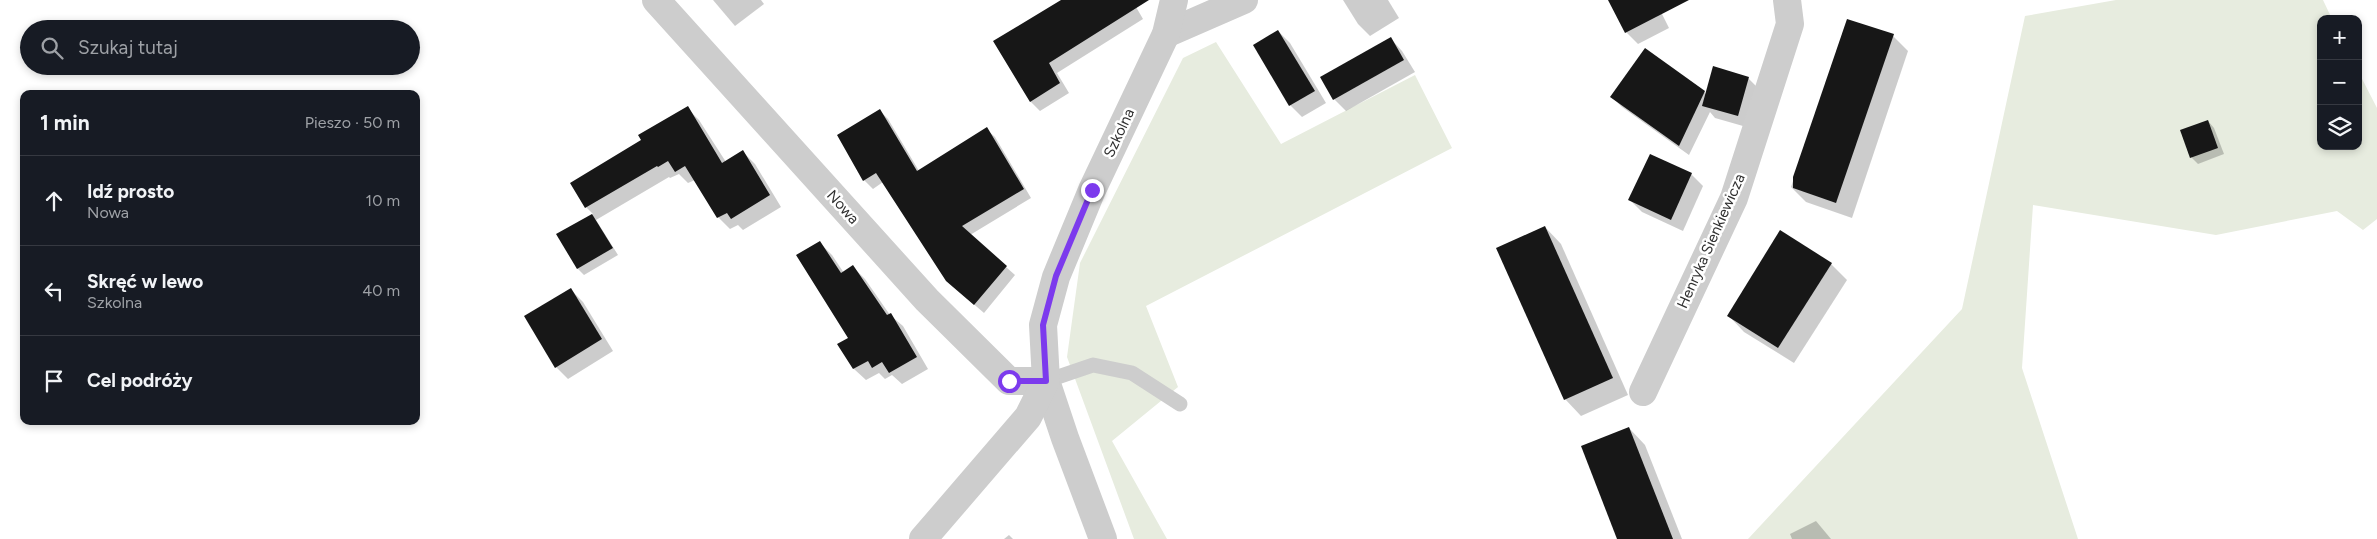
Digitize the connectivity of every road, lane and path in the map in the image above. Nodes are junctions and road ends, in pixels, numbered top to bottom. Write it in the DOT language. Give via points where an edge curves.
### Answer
graph roads {
  1 [pos="656,0"];
  2 [pos="1174,0"];
  3 [pos="1244,0"];
  4 [pos="1787,0"];
  5 [pos="1166,34"];
  6 [pos="1046,381"];
  7 [pos="1643,392"];
  8 [pos="1180,404"];
  9 [pos="923,539"];
  10 [pos="1103,539"];
  1 -- 6 [label="street, Nowa" via="927,300 1009,381"];
  2 -- 5 [label="street, Szkolna"];
  3 -- 5 [label="street"];
  4 -- 7 [label="street, Henryka Sienkiewicza" via="1790,24 1734,198"];
  5 -- 6 [label="street, Szkolna" via="1092,190 1056,276 1043,325"];
  6 -- 8 [label="lane" via="1093,365 1132,372"];
  6 -- 9 [label="street, Szkolna" via="1028,417"];
  6 -- 10 [label="street"];
}
